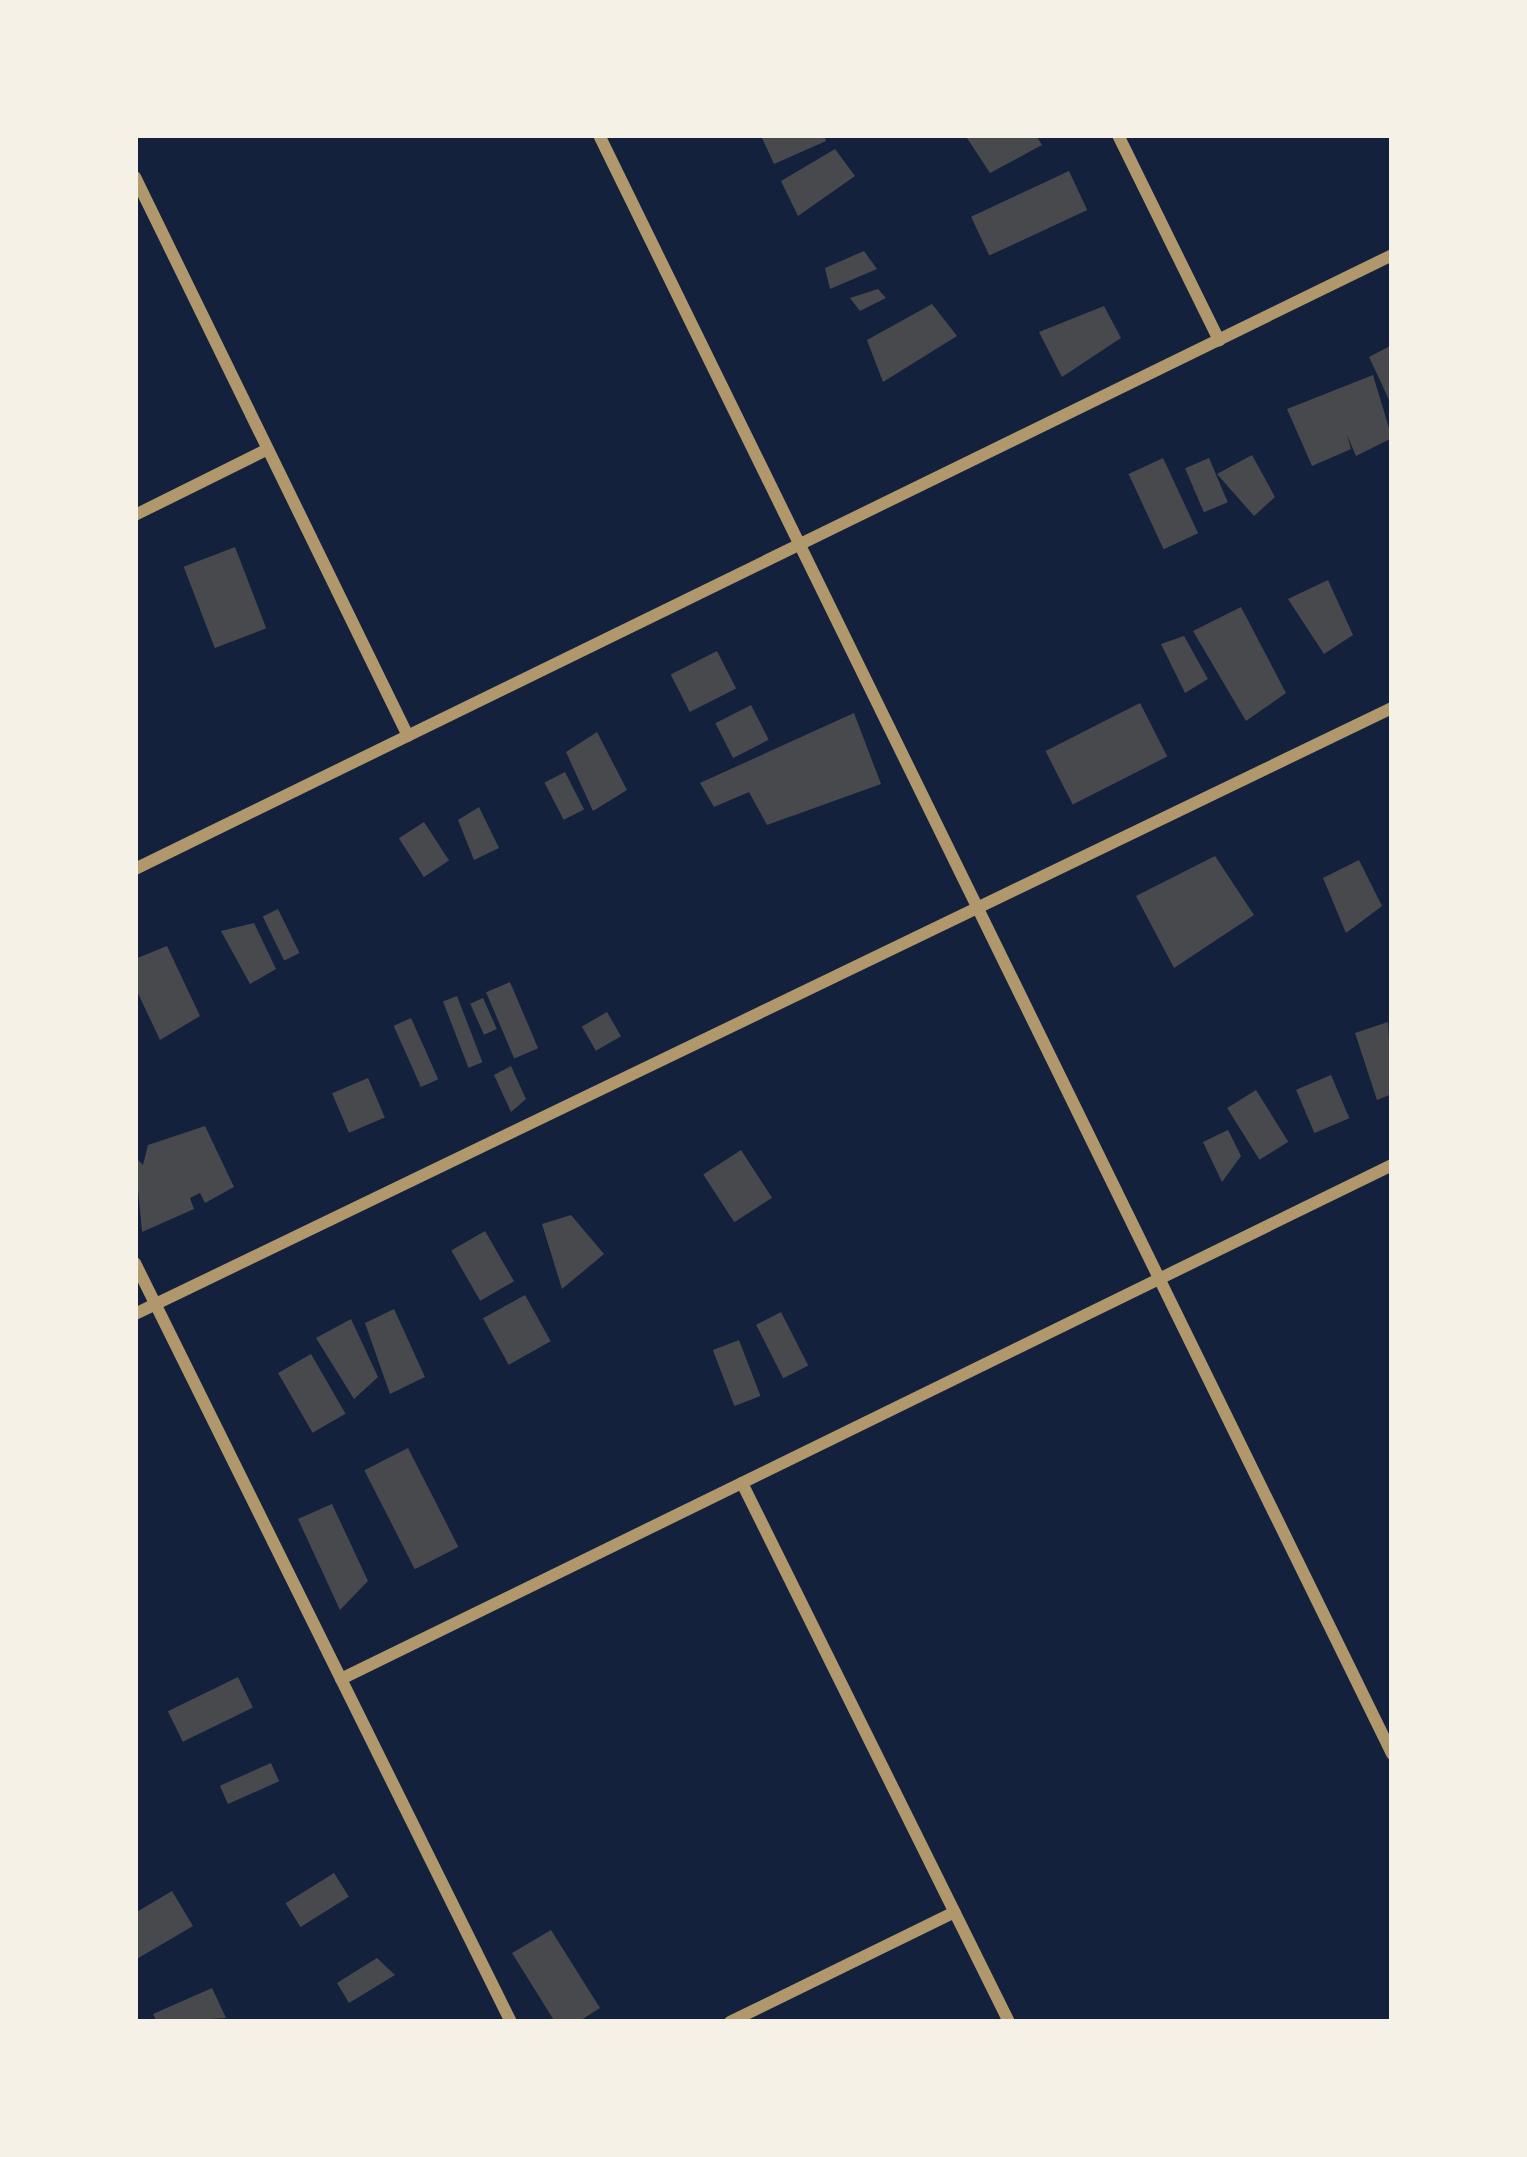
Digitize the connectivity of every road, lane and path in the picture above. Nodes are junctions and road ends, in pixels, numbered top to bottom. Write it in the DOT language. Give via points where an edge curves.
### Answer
graph roads {
  1 [pos="598,135"];
  2 [pos="1118,135"];
  3 [pos="135,176"];
  4 [pos="1392,255"];
  5 [pos="1219,340"];
  6 [pos="268,449"];
  7 [pos="135,514"];
  8 [pos="798,546"];
  9 [pos="1392,708"];
  10 [pos="408,736"];
  11 [pos="135,869"];
  12 [pos="977,908"];
  13 [pos="1392,1165"];
  14 [pos="135,1263"];
  15 [pos="1161,1278"];
  16 [pos="155,1304"];
  17 [pos="135,1314"];
  18 [pos="742,1483"];
  19 [pos="340,1679"];
  20 [pos="1392,1754"];
  21 [pos="955,1912"];
  22 [pos="511,2022"];
  23 [pos="730,2022"];
  24 [pos="1010,2022"];
  1 -- 8 [label="street"];
  2 -- 5 [label="street"];
  3 -- 6 [label="street"];
  4 -- 5 [label="street"];
  5 -- 8 [label="street"];
  6 -- 7 [label="street"];
  6 -- 10 [label="street"];
  8 -- 10 [label="street"];
  8 -- 12 [label="street"];
  9 -- 12 [label="street"];
  10 -- 11 [label="street"];
  12 -- 15 [label="street"];
  12 -- 16 [label="street"];
  13 -- 15 [label="street"];
  14 -- 16 [label="street"];
  15 -- 18 [label="street"];
  15 -- 20 [label="street"];
  16 -- 17 [label="street"];
  16 -- 19 [label="street"];
  18 -- 19 [label="street"];
  18 -- 21 [label="street"];
  19 -- 22 [label="street"];
  21 -- 23 [label="street"];
  21 -- 24 [label="street"];
}
